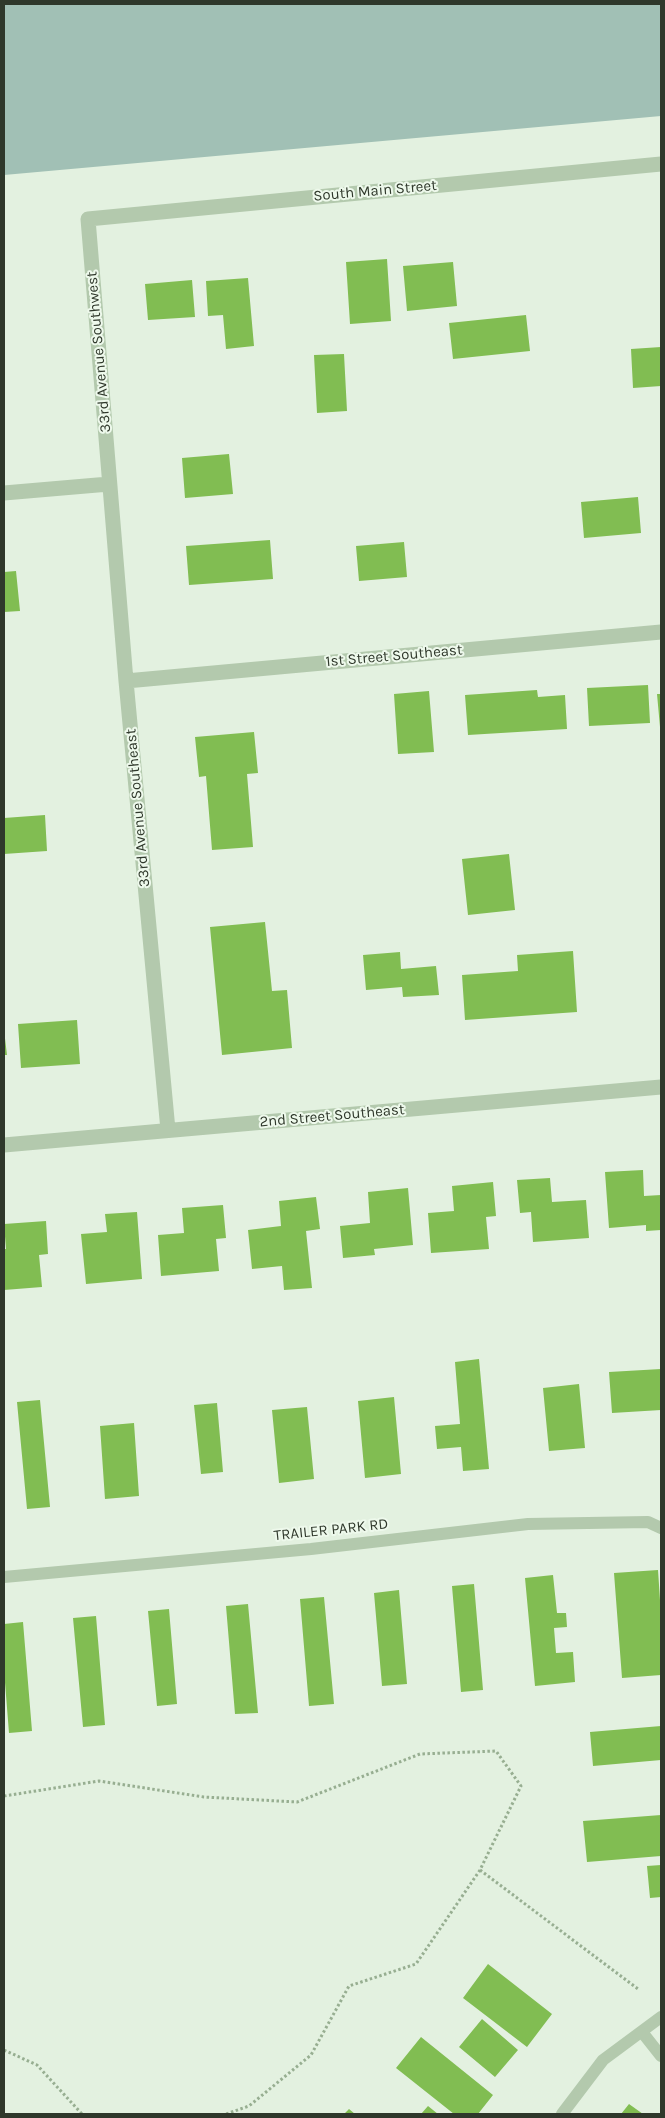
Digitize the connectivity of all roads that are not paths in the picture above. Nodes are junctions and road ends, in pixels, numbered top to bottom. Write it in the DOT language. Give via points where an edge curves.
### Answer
graph roads {
  1 [pos="661,164"];
  2 [pos="88,219"];
  3 [pos="109,484"];
  4 [pos="4,493"];
  5 [pos="661,632"];
  6 [pos="126,681"];
  7 [pos="661,1087"];
  8 [pos="168,1130"];
  9 [pos="4,1145"];
  10 [pos="661,1528"];
  11 [pos="4,1577"];
  12 [pos="661,2017"];
  13 [pos="642,2032"];
  14 [pos="661,2056"];
  15 [pos="562,2114"];
  1 -- 2 [label="street, South Main Street"];
  2 -- 3 [label="street, 33rd Avenue Southwest"];
  3 -- 4 [label="street"];
  3 -- 6 [label="street, 33rd Avenue Southeast"];
  5 -- 6 [label="street, 1st Street Southeast"];
  6 -- 8 [label="street, 33rd Avenue Southeast"];
  7 -- 8 [label="street, 2nd Street Southeast"];
  8 -- 9 [label="street, 2nd Street Southeast"];
  10 -- 11 [label="lane, TRAILER PARK RD" via="648,1522 528,1524 311,1549"];
  12 -- 13 [label="lane"];
  13 -- 14 [label="lane"];
  13 -- 15 [label="lane" via="603,2060"];
}
